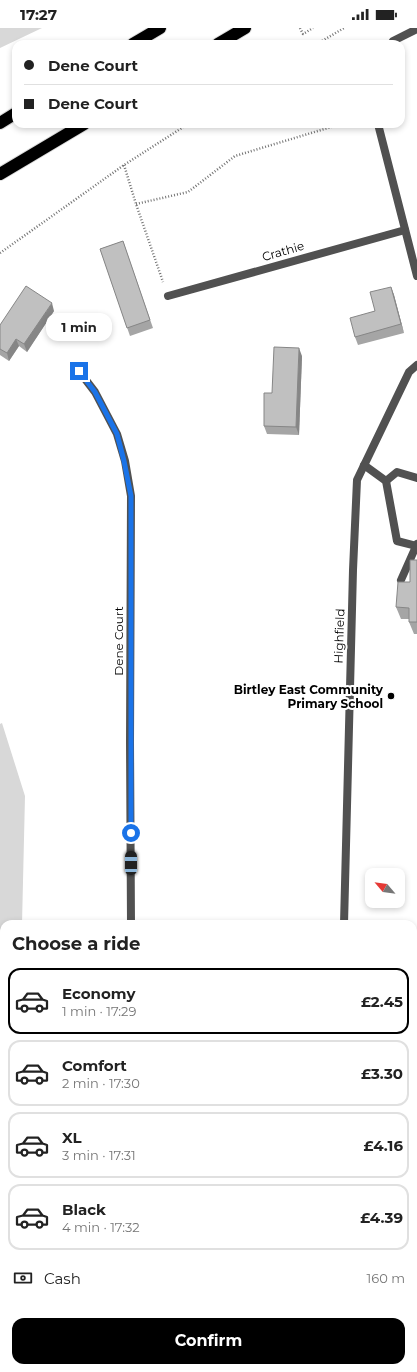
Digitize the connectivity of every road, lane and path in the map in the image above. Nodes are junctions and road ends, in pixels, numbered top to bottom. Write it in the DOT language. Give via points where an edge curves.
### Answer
graph roads {
  1 [pos="160,28"];
  2 [pos="245,28"];
  3 [pos="300,28"];
  4 [pos="313,28"];
  5 [pos="344,28"];
  6 [pos="417,29"];
  7 [pos="140,40"];
  8 [pos="225,40"];
  9 [pos="324,40"];
  10 [pos="395,40"];
  11 [pos="12,116"];
  12 [pos="0,123"];
  13 [pos="77,128"];
  14 [pos="182,128"];
  15 [pos="328,128"];
  16 [pos="379,128"];
  17 [pos="124,166"];
  18 [pos="0,174"];
  19 [pos="136,204"];
  20 [pos="405,230"];
  21 [pos="0,253"];
  22 [pos="417,276"];
  23 [pos="168,296"];
  24 [pos="417,365"];
  25 [pos="79,371"];
  26 [pos="364,465"];
  27 [pos="417,478"];
  28 [pos="386,481"];
  29 [pos="417,545"];
  30 [pos="401,580"];
  31 [pos="131,920"];
  32 [pos="344,920"];
  1 -- 7 [label="highway"];
  2 -- 8 [label="highway"];
  3 -- 4 [label="path" via="303,34"];
  5 -- 9 [label="path"];
  6 -- 10 [label="street"];
  11 -- 12 [label="highway"];
  13 -- 18 [label="highway"];
  14 -- 17 [label="path"];
  15 -- 19 [label="path" via="235,156 188,192"];
  16 -- 20 [label="street"];
  17 -- 19 [label="path"];
  17 -- 21 [label="path"];
  19 -- 23 [label="path"];
  20 -- 22 [label="street"];
  20 -- 23 [label="street, Crathie"];
  24 -- 26 [label="street, Highfield" via="409,372"];
  25 -- 31 [label="street, Dene Court" via="95,392 117,434 131,496"];
  26 -- 28 [label="street"];
  26 -- 32 [label="street, Highfield" via="357,480 353,570"];
  27 -- 28 [label="street" via="397,472"];
  28 -- 29 [label="street" via="397,541"];
  29 -- 30 [label="street"];
}
